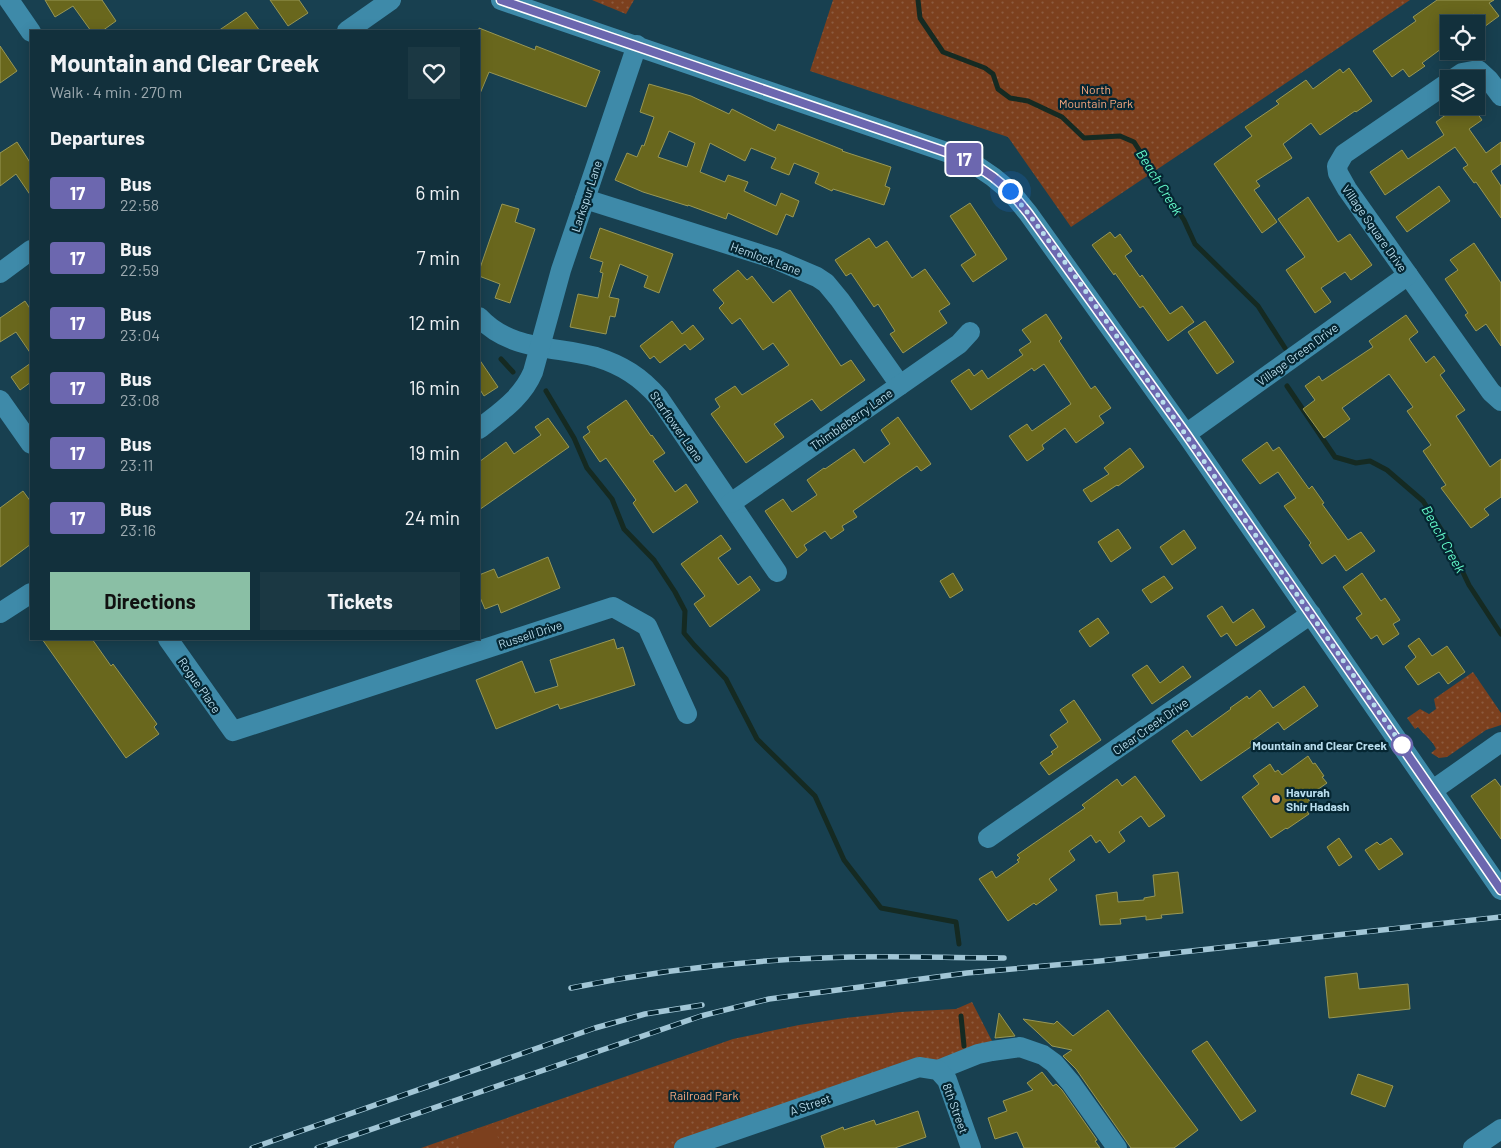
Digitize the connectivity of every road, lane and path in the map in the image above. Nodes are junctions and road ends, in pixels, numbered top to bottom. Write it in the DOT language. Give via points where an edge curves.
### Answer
graph roads {
  1 [pos="9,0"];
  2 [pos="391,0"];
  3 [pos="501,0"];
  4 [pos="348,30"];
  5 [pos="30,31"];
  6 [pos="637,45"];
  7 [pos="1485,77"];
  8 [pos="1440,88"];
  9 [pos="1501,96"];
  10 [pos="585,199"];
  11 [pos="30,251"];
  12 [pos="0,273"];
  13 [pos="1408,275"];
  14 [pos="480,318"];
  15 [pos="970,332"];
  16 [pos="539,348"];
  17 [pos="900,385"];
  18 [pos="0,400"];
  19 [pos="1501,401"];
  20 [pos="480,427"];
  21 [pos="1186,434"];
  22 [pos="30,443"];
  23 [pos="730,503"];
  24 [pos="777,572"];
  25 [pos="30,594"];
  26 [pos="0,613"];
  27 [pos="1311,614"];
  28 [pos="169,640"];
  29 [pos="688,714"];
  30 [pos="233,731"];
  31 [pos="1501,742"];
  32 [pos="1433,790"];
  33 [pos="988,838"];
  34 [pos="1501,890"];
  35 [pos="938,1070"];
  36 [pos="1501,1129"];
  37 [pos="684,1148"];
  38 [pos="971,1148"];
  39 [pos="1117,1148"];
  40 [pos="1474,1148"];
  1 -- 5 [label="street"];
  2 -- 4 [label="street"];
  3 -- 6 [label="street"];
  6 -- 10 [label="street, Larkspur Lane"];
  6 -- 21 [label="street" via="955,155 993,177 1028,213"];
  7 -- 9 [label="street"];
  8 -- 13 [label="street, Village Square Drive" via="1344,154 1337,166 1341,181"];
  10 -- 16 [label="street, Larkspur Lane" via="560,270"];
  10 -- 17 [label="street, Hemlock Lane" via="775,259 817,277 840,300"];
  11 -- 12 [label="street"];
  13 -- 19 [label="street, Village Square Drive" via="1491,392"];
  13 -- 21 [label="street, Village Green Drive"];
  14 -- 16 [label="street, Starflower Lane" via="498,333"];
  15 -- 17 [label="street, Thimbleberry Lane" via="959,344"];
  16 -- 20 [label="street, Larkspur Lane" via="528,384 516,399"];
  16 -- 23 [label="street, Starflower Lane" via="612,363 646,383"];
  17 -- 23 [label="street, Thimbleberry Lane"];
  18 -- 22 [label="street"];
  21 -- 27 [label="street"];
  23 -- 24 [label="street, Starflower Lane"];
  25 -- 26 [label="street"];
  27 -- 32 [label="street"];
  27 -- 33 [label="street, Clear Creek Drive"];
  28 -- 30 [label="street, Rogue Place"];
  29 -- 30 [label="street, Russell Drive" via="647,626 612,607"];
  31 -- 32 [label="street"];
  32 -- 34 [label="street"];
  35 -- 37 [label="street, A Street" via="919,1067"];
  35 -- 38 [label="street, 8th Street" via="949,1084"];
  35 -- 39 [label="street" via="992,1051 1020,1047 1043,1054 1071,1083"];
  36 -- 40 [label="street"];
}
